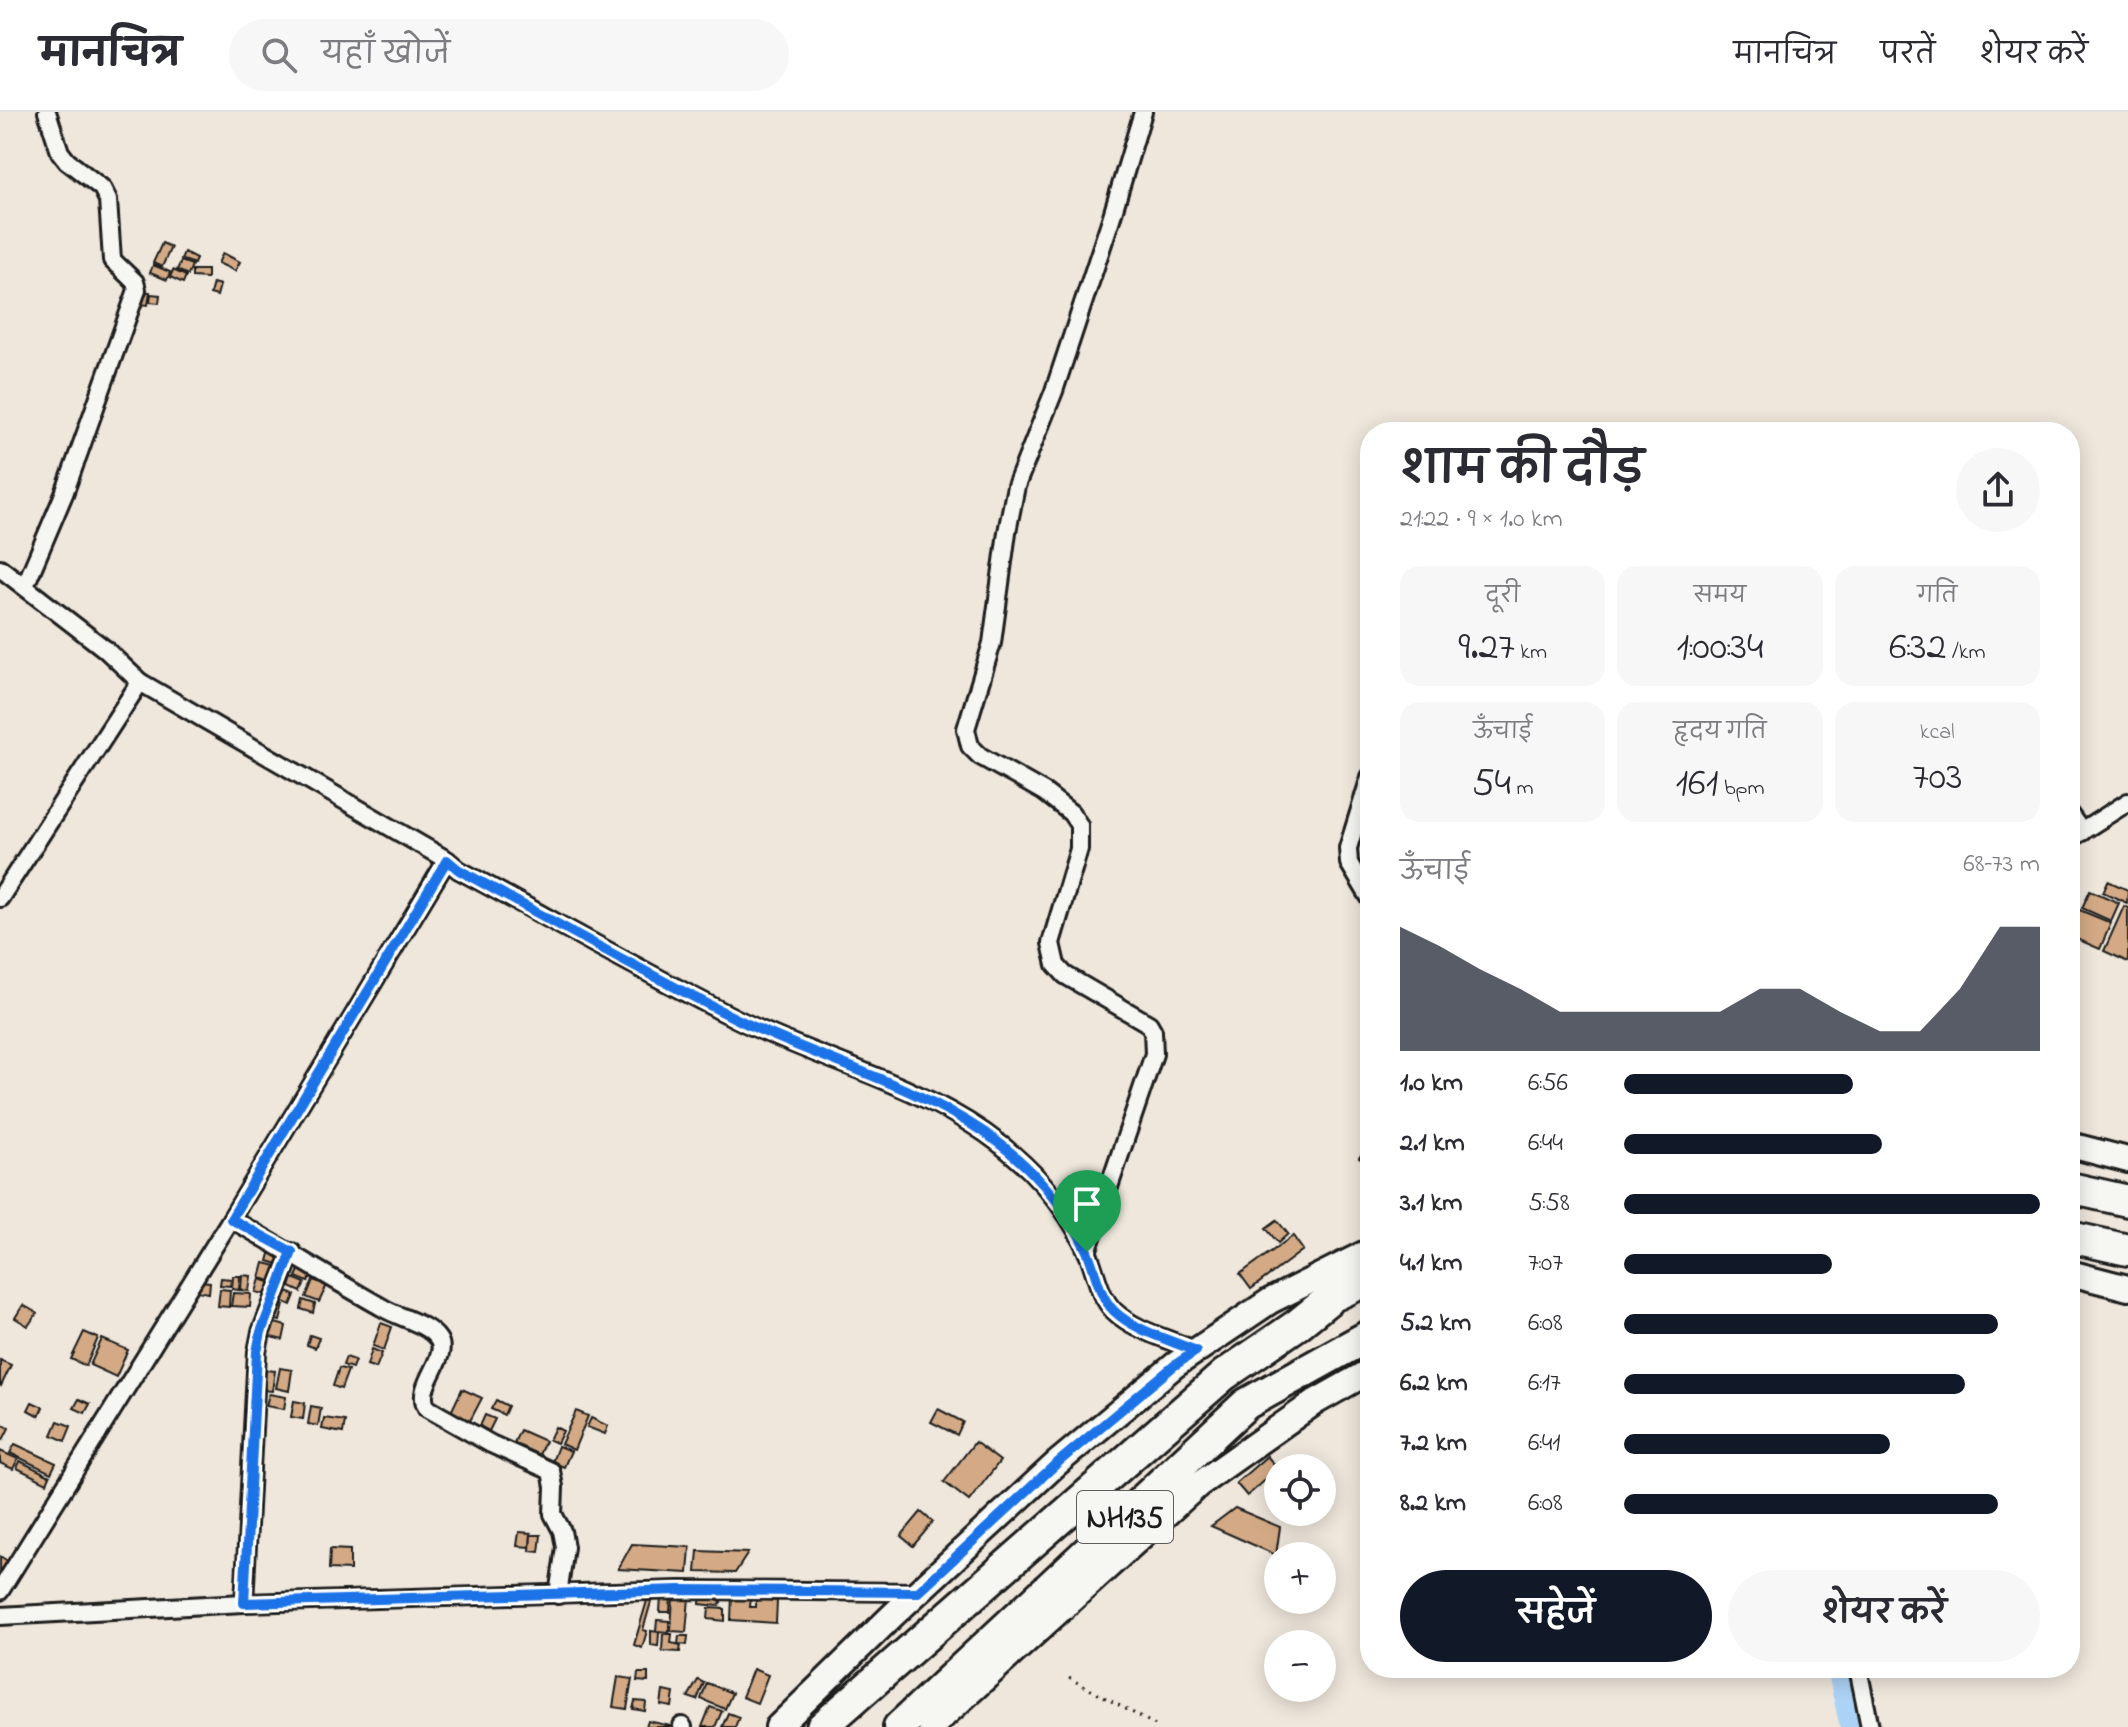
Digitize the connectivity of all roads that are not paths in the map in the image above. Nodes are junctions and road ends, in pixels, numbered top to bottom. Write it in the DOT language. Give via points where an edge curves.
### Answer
graph roads {
  1 [pos="47,112"];
  2 [pos="1143,112"];
  3 [pos="0,568"];
  4 [pos="25,586"];
  5 [pos="140,682"];
  6 [pos="2128,802"];
  7 [pos="1360,812"];
  8 [pos="2080,833"];
  9 [pos="447,860"];
  10 [pos="1360,883"];
  11 [pos="0,898"];
  12 [pos="2080,1148"];
  13 [pos="2128,1160"];
  14 [pos="2080,1190"];
  15 [pos="2128,1201"];
  16 [pos="231,1219"];
  17 [pos="2080,1239"];
  18 [pos="2128,1250"];
  19 [pos="292,1252"];
  20 [pos="1087,1252"];
  21 [pos="1360,1256"];
  22 [pos="2080,1276"];
  23 [pos="1360,1284"];
  24 [pos="2128,1288"];
  25 [pos="1360,1341"];
  26 [pos="1196,1351"];
  27 [pos="1360,1377"];
  28 [pos="0,1591"];
  29 [pos="909,1592"];
  30 [pos="558,1595"];
  31 [pos="244,1603"];
  32 [pos="0,1616"];
  33 [pos="1860,1678"];
  34 [pos="778,1727"];
  35 [pos="822,1727"];
  36 [pos="899,1727"];
  37 [pos="931,1727"];
  38 [pos="1870,1727"];
  1 -- 4 [label="street" via="60,152 102,188 108,200 112,260 137,290"];
  2 -- 20 [label="street" via="1054,391 1016,486 992,643 966,729 970,746 980,756 1044,792 1077,820 1079,849 1051,943 1056,965 1142,1018 1153,1031 1154,1054"];
  3 -- 4 [label="street"];
  4 -- 5 [label="street"];
  5 -- 9 [label="street"];
  5 -- 11 [label="street"];
  6 -- 8 [label="street"];
  7 -- 10 [label="street" via="1348,855"];
  9 -- 16 [label="street"];
  9 -- 20 [label="street" via="739,1019 964,1120 1008,1149 1040,1181"];
  12 -- 13 [label="street"];
  14 -- 15 [label="highway"];
  16 -- 19 [label="street"];
  16 -- 28 [label="street"];
  17 -- 18 [label="highway"];
  19 -- 30 [label="street" via="438,1338 440,1351 424,1394 427,1408 551,1471 553,1514 565,1539"];
  19 -- 31 [label="street" via="257,1352"];
  20 -- 26 [label="street" via="1104,1299 1116,1313"];
  21 -- 26 [label="street" via="1270,1301"];
  22 -- 24 [label="street"];
  23 -- 35 [label="highway, NH135" via="1333,1296 1224,1375"];
  25 -- 36 [label="highway, NH135" via="1246,1404"];
  26 -- 29 [label="street"];
  27 -- 37 [label="street" via="1198,1485"];
  29 -- 30 [label="street"];
  29 -- 34 [label="street"];
  30 -- 31 [label="street"];
  31 -- 32 [label="street"];
  33 -- 38 [label="street"];
}
